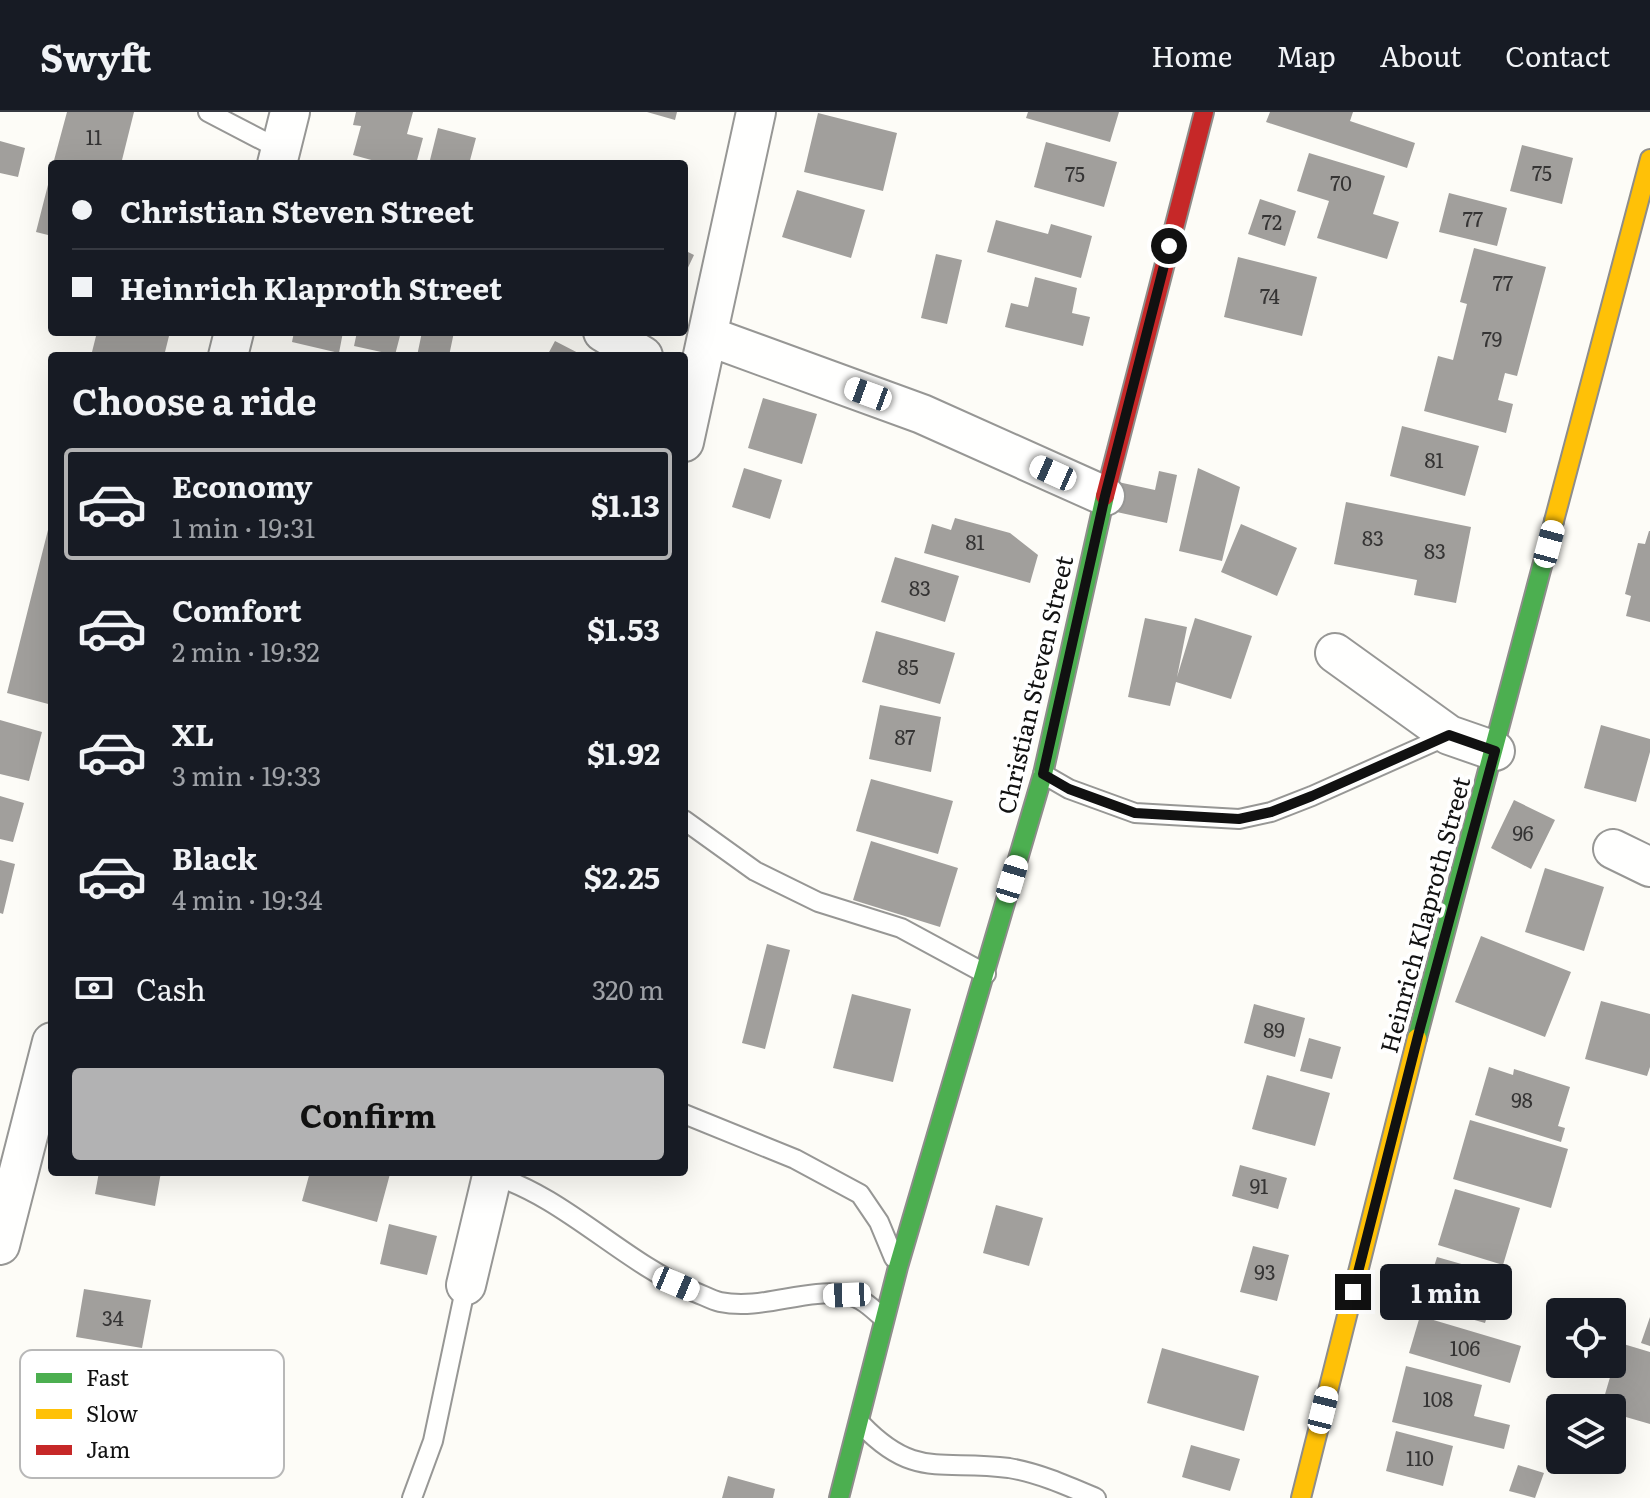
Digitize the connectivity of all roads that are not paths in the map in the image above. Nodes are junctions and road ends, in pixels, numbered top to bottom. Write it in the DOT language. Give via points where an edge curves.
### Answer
graph roads {
  1 [pos="208,112"];
  2 [pos="290,112"];
  3 [pos="756,112"];
  4 [pos="1204,112"];
  5 [pos="288,159"];
  6 [pos="1650,159"];
  7 [pos="610,336"];
  8 [pos="708,336"];
  9 [pos="636,352"];
  10 [pos="691,384"];
  11 [pos="688,409"];
  12 [pos="1105,496"];
  13 [pos="1335,653"];
  14 [pos="1449,735"];
  15 [pos="1495,751"];
  16 [pos="1043,774"];
  17 [pos="688,823"];
  18 [pos="1613,849"];
  19 [pos="1650,867"];
  20 [pos="986,974"];
  21 [pos="48,1056"];
  22 [pos="688,1116"];
  23 [pos="493,1176"];
  24 [pos="499,1176"];
  25 [pos="5,1207"];
  26 [pos="0,1245"];
  27 [pos="898,1267"];
  28 [pos="466,1285"];
  29 [pos="885,1320"];
  30 [pos="859,1422"];
  31 [pos="412,1498"];
  32 [pos="839,1498"];
  33 [pos="1096,1498"];
  34 [pos="1301,1498"];
  1 -- 5 [label="lane"];
  2 -- 5 [label="street"];
  3 -- 8 [label="street"];
  4 -- 12 [label="street, Christian Steven Street"];
  6 -- 15 [label="street, Heinrich Klaproth Street"];
  7 -- 9 [label="street"];
  8 -- 10 [label="street"];
  8 -- 12 [label="street" via="922,414"];
  10 -- 11 [label="street"];
  12 -- 16 [label="street, Christian Steven Street"];
  13 -- 14 [label="street"];
  14 -- 15 [label="street"];
  14 -- 16 [label="lane" via="1312,796 1239,819 1135,813"];
  15 -- 34 [label="street, Heinrich Klaproth Street"];
  16 -- 20 [label="street, Christian Steven Street"];
  17 -- 20 [label="lane" via="755,871 818,902 901,928"];
  18 -- 19 [label="street"];
  20 -- 27 [label="street, Christian Steven Street"];
  21 -- 25 [label="street"];
  22 -- 27 [label="lane" via="795,1159 860,1194"];
  23 -- 28 [label="street"];
  24 -- 29 [label="lane" via="519,1183 637,1262 719,1302 762,1304 847,1295"];
  25 -- 26 [label="street"];
  27 -- 29 [label="street, Christian Steven Street"];
  28 -- 31 [label="lane" via="433,1441"];
  29 -- 30 [label="street, Christian Steven Street"];
  30 -- 32 [label="street, Christian Steven Street"];
  30 -- 33 [label="lane" via="904,1459 1010,1469"];
}
